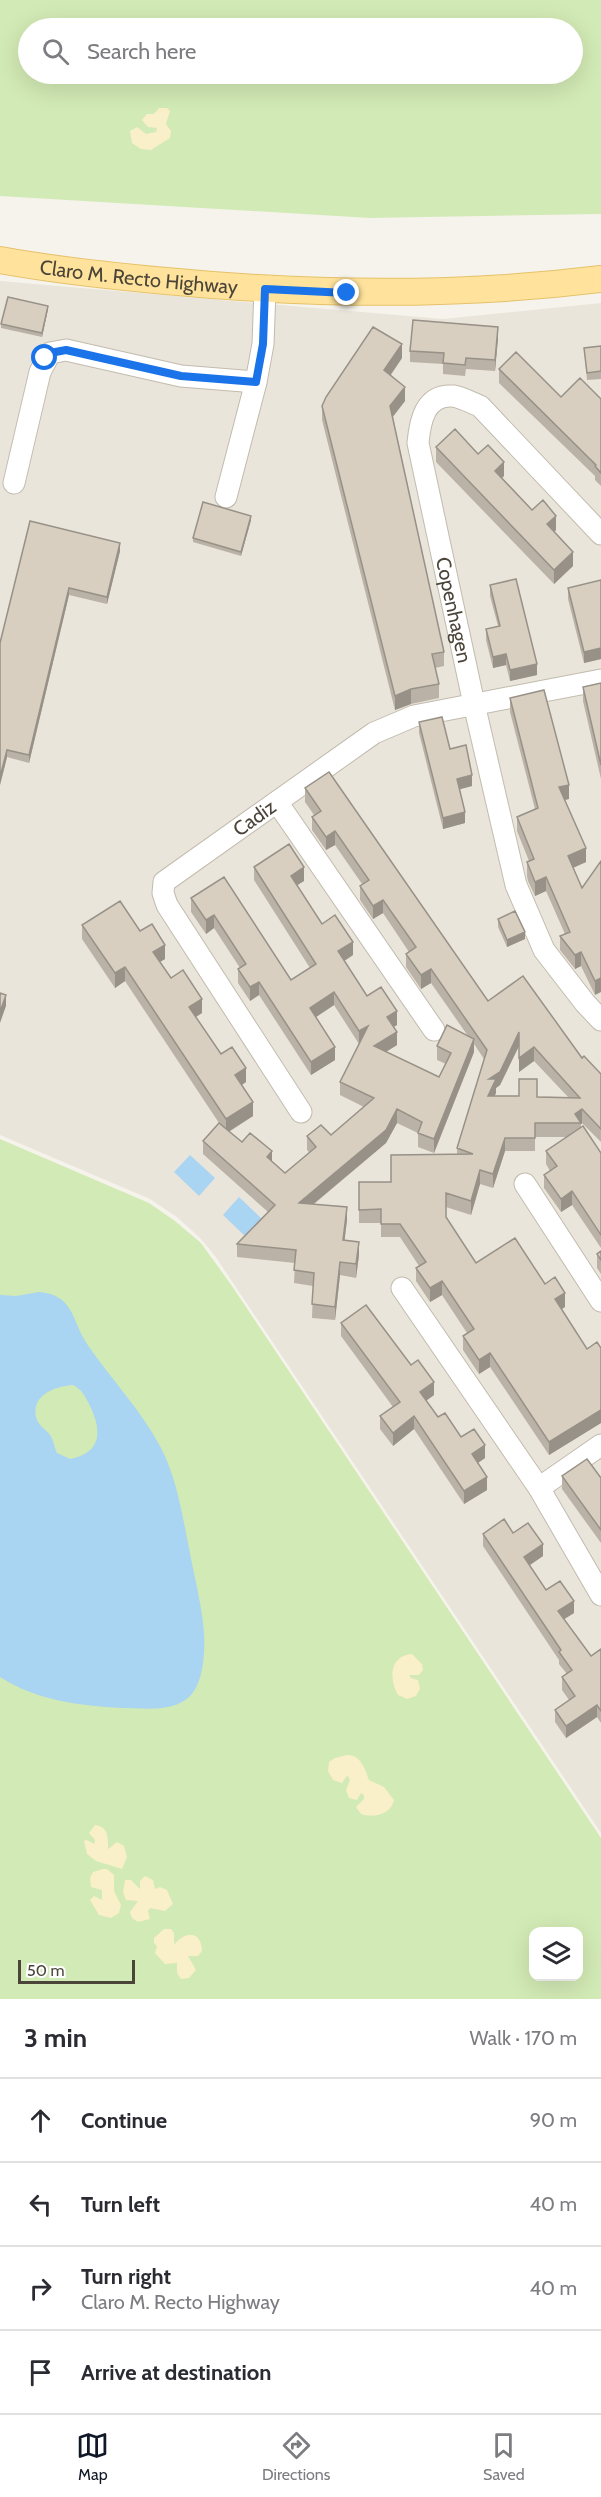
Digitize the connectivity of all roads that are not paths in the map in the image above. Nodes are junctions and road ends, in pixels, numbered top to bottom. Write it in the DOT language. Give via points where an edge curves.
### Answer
graph roads {
  1 [pos="0,260"];
  2 [pos="601,279"];
  3 [pos="265,289"];
  4 [pos="256,382"];
  5 [pos="14,483"];
  6 [pos="226,496"];
  7 [pos="601,534"];
  8 [pos="601,680"];
  9 [pos="474,704"];
  10 [pos="277,802"];
  11 [pos="601,1020"];
  12 [pos="435,1030"];
  13 [pos="301,1112"];
  14 [pos="525,1184"];
  15 [pos="402,1288"];
  16 [pos="601,1301"];
  17 [pos="601,1446"];
  18 [pos="539,1488"];
  19 [pos="601,1595"];
  1 -- 3 [label="main road, Claro M. Recto Highway" via="104,275"];
  2 -- 3 [label="main road, Claro M. Recto Highway" via="456,292"];
  3 -- 4 [label="street" via="263,344"];
  4 -- 5 [label="street" via="181,376 66,350 50,353 40,372"];
  4 -- 6 [label="street"];
  7 -- 9 [label="street, Copenhagen" via="480,406 453,396 435,399 428,406 420,421 418,443"];
  8 -- 9 [label="street, Cadiz"];
  9 -- 10 [label="street, Cadiz" via="414,716 374,733"];
  9 -- 11 [label="street, Copenhagen" via="516,885 544,950"];
  10 -- 12 [label="street"];
  10 -- 13 [label="street, Cadiz" via="164,882 163,893 167,905"];
  14 -- 16 [label="street"];
  15 -- 18 [label="street"];
  17 -- 18 [label="street"];
  18 -- 19 [label="street"];
}
